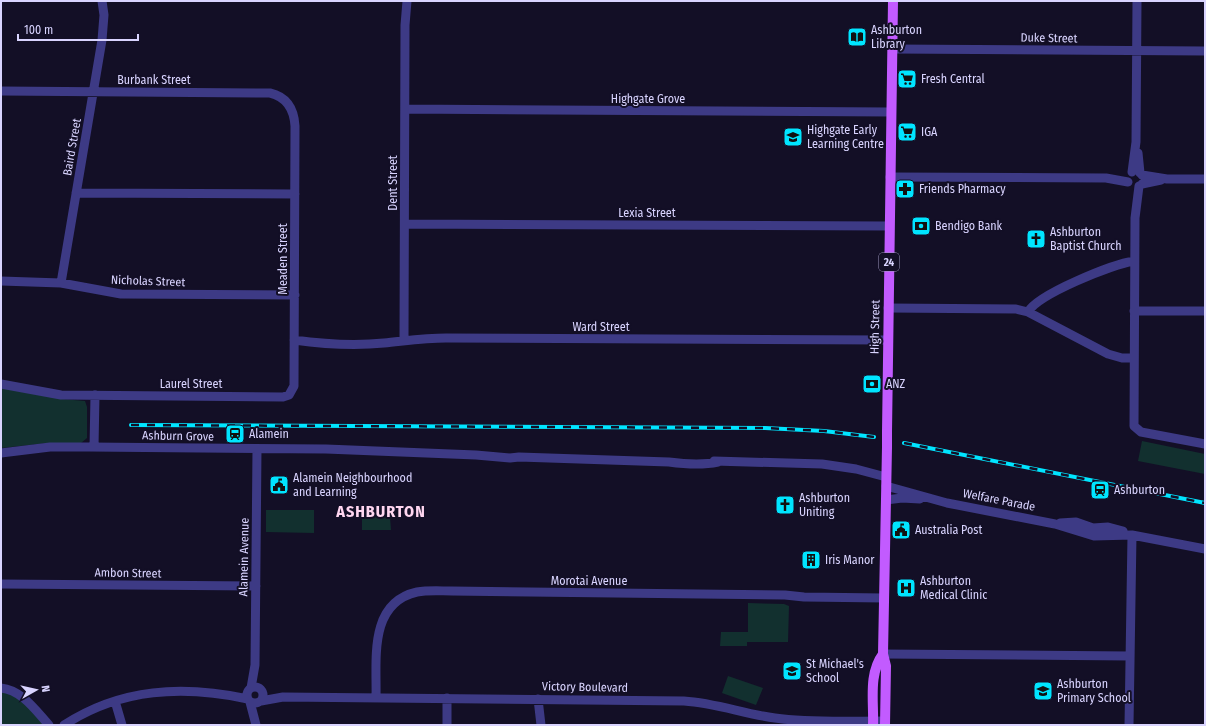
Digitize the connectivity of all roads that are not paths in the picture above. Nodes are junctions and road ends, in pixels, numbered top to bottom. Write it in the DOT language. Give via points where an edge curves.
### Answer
graph roads {
  1 [pos="102,1"];
  2 [pos="106,1"];
  3 [pos="401,1"];
  4 [pos="407,1"];
  5 [pos="893,1"];
  6 [pos="1137,1"];
  7 [pos="104,15"];
  8 [pos="405,25"];
  9 [pos="892,49"];
  10 [pos="1137,50"];
  11 [pos="1205,51"];
  12 [pos="1,91"];
  13 [pos="93,92"];
  14 [pos="405,109"];
  15 [pos="891,112"];
  16 [pos="295,117"];
  17 [pos="890,177"];
  18 [pos="1135,179"];
  19 [pos="1205,180"];
  20 [pos="76,193"];
  21 [pos="295,194"];
  22 [pos="405,224"];
  23 [pos="889,226"];
  24 [pos="1135,251"];
  25 [pos="1134,261"];
  26 [pos="1105,268"];
  27 [pos="1,281"];
  28 [pos="61,283"];
  29 [pos="295,295"];
  30 [pos="888,308"];
  31 [pos="1134,311"];
  32 [pos="1205,311"];
  33 [pos="1028,312"];
  34 [pos="404,340"];
  35 [pos="888,340"];
  36 [pos="294,343"];
  37 [pos="1108,354"];
  38 [pos="1134,358"];
  39 [pos="1133,368"];
  40 [pos="1,384"];
  41 [pos="92,395"];
  42 [pos="287,396"];
  43 [pos="1205,444"];
  44 [pos="92,447"];
  45 [pos="257,449"];
  46 [pos="1,453"];
  47 [pos="886,477"];
  48 [pos="886,500"];
  49 [pos="938,500"];
  50 [pos="1132,535"];
  51 [pos="1205,549"];
  52 [pos="1,584"];
  53 [pos="256,586"];
  54 [pos="884,598"];
  55 [pos="883,654"];
  56 [pos="1130,656"];
  57 [pos="1,688"];
  58 [pos="255,695"];
  59 [pos="376,698"];
  60 [pos="447,698"];
  61 [pos="542,699"];
  62 [pos="115,702"];
  63 [pos="874,723"];
  64 [pos="885,723"];
  65 [pos="50,725"];
  66 [pos="64,725"];
  67 [pos="122,725"];
  68 [pos="256,725"];
  69 [pos="447,725"];
  70 [pos="542,725"];
  71 [pos="1130,725"];
  1 -- 7 [label="street, Baird Street"];
  2 -- 7 [label="street, Baird Street"];
  3 -- 8 [label="street, Dent Street"];
  4 -- 8 [label="street, Dent Street"];
  5 -- 9 [label="main road, High Street / 24"];
  6 -- 10 [label="street"];
  7 -- 13 [label="street, Baird Street"];
  8 -- 14 [label="street, Dent Street"];
  9 -- 10 [label="street, Duke Street"];
  9 -- 15 [label="main road, High Street / 24"];
  10 -- 11 [label="street, Duke Street"];
  10 -- 18 [label="street"];
  12 -- 13 [label="street, Burbank Street"];
  13 -- 16 [label="street, Burbank Street" via="270,93 282,98"];
  13 -- 20 [label="street, Baird Street"];
  14 -- 15 [label="street, Highgate Grove"];
  14 -- 22 [label="street, Dent Street"];
  15 -- 17 [label="main road, High Street / 24"];
  16 -- 21 [label="street, Meaden Street"];
  17 -- 18 [label="street"];
  17 -- 23 [label="main road, High Street / 24"];
  18 -- 19 [label="street"];
  18 -- 24 [label="street"];
  20 -- 21 [label="street"];
  20 -- 28 [label="street, Baird Street"];
  21 -- 29 [label="street, Meaden Street"];
  22 -- 23 [label="street, Lexia Street"];
  22 -- 34 [label="street, Dent Street"];
  23 -- 30 [label="main road, High Street / 24"];
  24 -- 25 [label="street"];
  24 -- 26 [label="street"];
  25 -- 26 [label="street"];
  25 -- 31 [label="street"];
  26 -- 33 [label="street" via="1037,302"];
  27 -- 28 [label="street, Nicholas Street"];
  28 -- 29 [label="street, Nicholas Street" via="121,294"];
  29 -- 36 [label="street, Meaden Street"];
  30 -- 33 [label="street" via="1016,308"];
  30 -- 35 [label="main road, High Street / 24"];
  31 -- 32 [label="street"];
  31 -- 38 [label="street"];
  33 -- 37 [label="street"];
  34 -- 35 [label="street, Ward Street"];
  34 -- 36 [label="street, Ward Street" via="377,343"];
  35 -- 47 [label="main road, High Street / 24, bridge"];
  36 -- 42 [label="street, Meaden Street" via="294,386 292,393"];
  37 -- 38 [label="street"];
  37 -- 39 [label="street"];
  38 -- 39 [label="street"];
  39 -- 43 [label="street" via="1134,426 1138,430"];
  40 -- 41 [label="street, Laurel Street" via="55,394"];
  41 -- 42 [label="street, Laurel Street"];
  41 -- 44 [label="street"];
  44 -- 45 [label="street, Ashburn Grove"];
  44 -- 46 [label="street, Ashburn Grove" via="50,447"];
  45 -- 47 [label="street, Ashburn Grove" via="476,455 499,452 518,457 669,462 696,458 718,462 814,464 856,469"];
  45 -- 53 [label="street, Alamein Avenue"];
  47 -- 48 [label="main road, High Street / 24"];
  47 -- 49 [label="street, Welfare Parade"];
  48 -- 49 [label="street, Welfare Parade"];
  48 -- 54 [label="main road, High Street / 24"];
  49 -- 50 [label="street, Welfare Parade" via="1055,524 1076,522 1091,532 1113,528"];
  50 -- 51 [label="street, Welfare Parade"];
  50 -- 56 [label="street"];
  52 -- 53 [label="street, Ambon Street"];
  53 -- 58 [label="street, Alamein Avenue"];
  54 -- 55 [label="main road, High Street / 24"];
  54 -- 59 [label="street, Morotai Avenue" via="452,591 416,593 395,604 380,625 376,645"];
  55 -- 56 [label="street"];
  55 -- 63 [label="main road, High Street / 24" via="874,672"];
  55 -- 64 [label="main road, High Street / 24" via="886,666"];
  56 -- 71 [label="street"];
  57 -- 65 [label="street" via="11,690 22,697"];
  58 -- 59 [label="street, Victory Boulevard"];
  58 -- 62 [label="street, Victory Boulevard" via="195,690 160,691"];
  58 -- 68 [label="street, Alamein Avenue"];
  59 -- 60 [label="street, Victory Boulevard"];
  60 -- 61 [label="street, Victory Boulevard"];
  60 -- 69 [label="street"];
  61 -- 63 [label="street, Victory Boulevard" via="695,701 776,718"];
  61 -- 70 [label="street"];
  62 -- 66 [label="street, Victory Boulevard"];
  62 -- 67 [label="street"];
  63 -- 64 [label="street, Victory Boulevard"];
}
